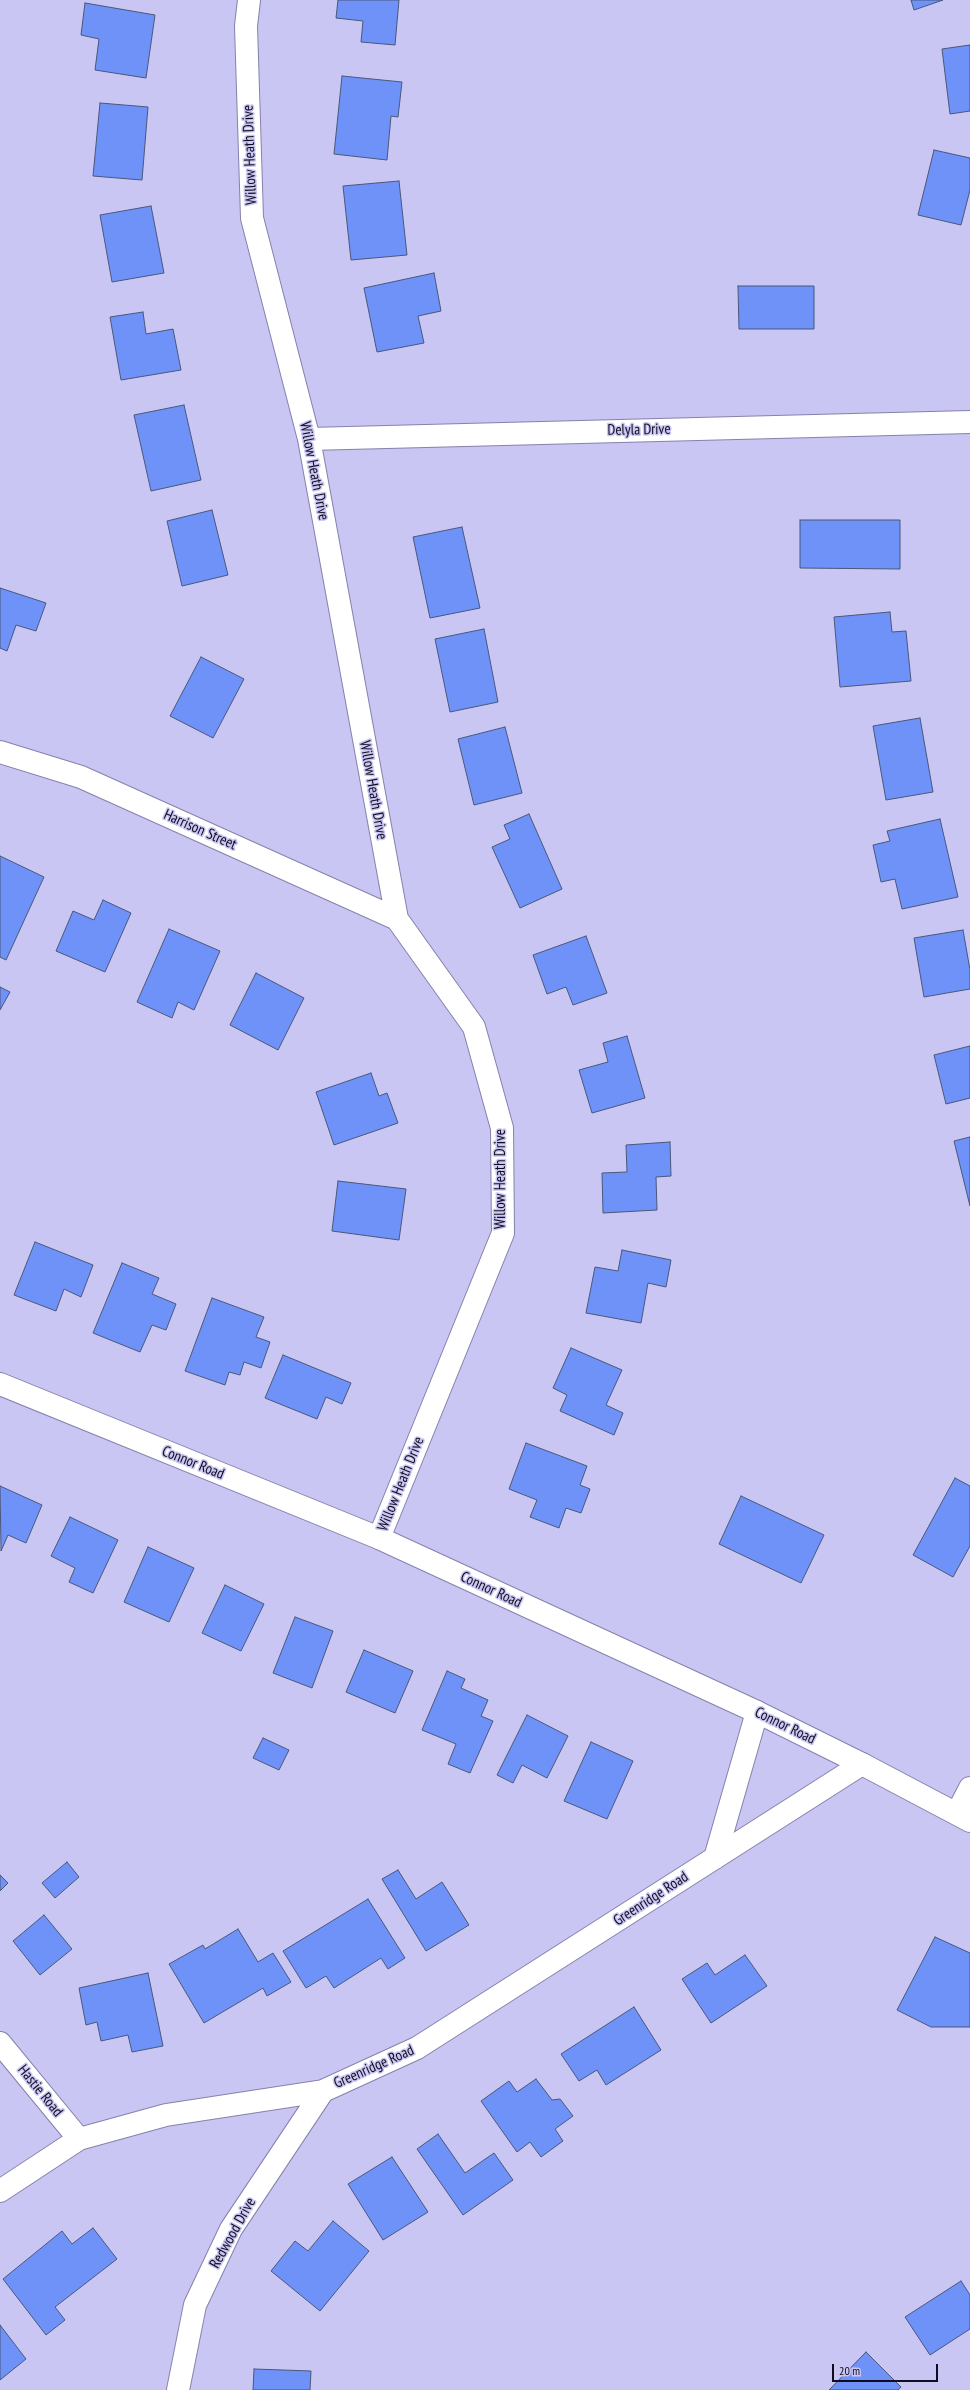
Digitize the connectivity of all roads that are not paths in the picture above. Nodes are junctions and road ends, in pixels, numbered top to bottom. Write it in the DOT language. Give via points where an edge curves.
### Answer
graph roads {
  1 [pos="248,0"];
  2 [pos="970,422"];
  3 [pos="309,439"];
  4 [pos="0,752"];
  5 [pos="397,919"];
  6 [pos="0,1384"];
  7 [pos="379,1538"];
  8 [pos="757,1712"];
  9 [pos="862,1764"];
  10 [pos="970,1788"];
  11 [pos="964,1817"];
  12 [pos="715,1858"];
  13 [pos="0,2043"];
  14 [pos="323,2091"];
  15 [pos="79,2139"];
  16 [pos="0,2191"];
  17 [pos="178,2390"];
  1 -- 3 [label="street, Willow Heath Drive" via="246,26 252,218"];
  2 -- 3 [label="street, Delyla Drive"];
  3 -- 5 [label="street, Willow Heath Drive"];
  4 -- 5 [label="street, Harrison Street" via="81,777"];
  5 -- 7 [label="street, Willow Heath Drive" via="474,1027 502,1128 503,1233"];
  6 -- 7 [label="street, Connor Road"];
  7 -- 8 [label="street, Connor Road"];
  8 -- 9 [label="street, Connor Road"];
  8 -- 12 [label="street"];
  9 -- 11 [label="street, Connor Road"];
  9 -- 12 [label="street, Greenridge Road"];
  10 -- 11 [label="street"];
  12 -- 14 [label="street, Greenridge Road" via="417,2048"];
  13 -- 15 [label="street, Hastie Road"];
  14 -- 15 [label="street, Greenridge Road" via="166,2115"];
  14 -- 17 [label="street, Redwood Drive" via="231,2229 195,2305"];
  15 -- 16 [label="street, Greenridge Road"];
}
